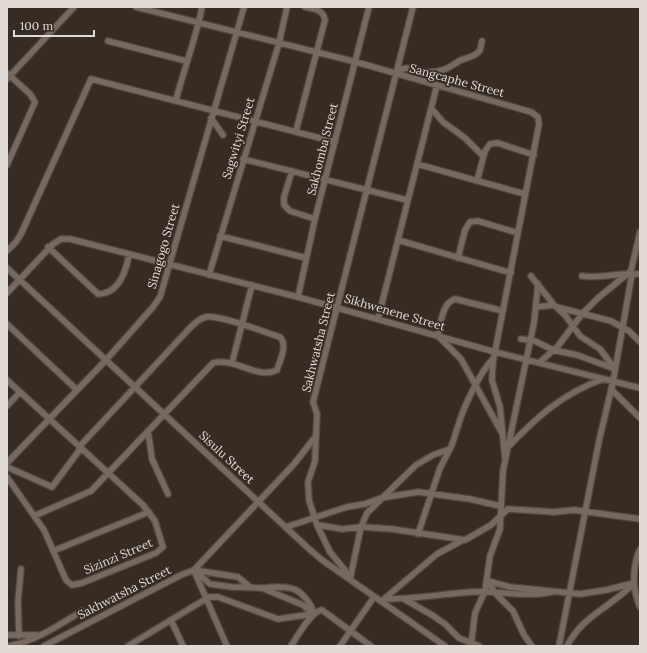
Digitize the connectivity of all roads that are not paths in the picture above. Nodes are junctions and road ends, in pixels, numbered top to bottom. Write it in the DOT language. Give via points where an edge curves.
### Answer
graph roads {
  1 [pos="74,7"];
  2 [pos="136,7"];
  3 [pos="202,7"];
  4 [pos="244,7"];
  5 [pos="287,7"];
  6 [pos="305,7"];
  7 [pos="369,7"];
  8 [pos="413,7"];
  9 [pos="199,23"];
  10 [pos="237,33"];
  11 [pos="108,41"];
  12 [pos="482,41"];
  13 [pos="279,43"];
  14 [pos="316,54"];
  15 [pos="186,61"];
  16 [pos="356,62"];
  17 [pos="397,73"];
  18 [pos="8,76"];
  19 [pos="437,86"];
  20 [pos="176,100"];
  21 [pos="431,108"];
  22 [pos="213,110"];
  23 [pos="211,118"];
  24 [pos="254,120"];
  25 [pos="296,131"];
  26 [pos="224,135"];
  27 [pos="335,142"];
  28 [pos="534,155"];
  29 [pos="483,156"];
  30 [pos="243,159"];
  31 [pos="417,164"];
  32 [pos="7,165"];
  33 [pos="292,171"];
  34 [pos="326,179"];
  35 [pos="478,180"];
  36 [pos="367,191"];
  37 [pos="525,194"];
  38 [pos="407,200"];
  39 [pos="315,219"];
  40 [pos="640,232"];
  41 [pos="518,233"];
  42 [pos="220,236"];
  43 [pos="398,240"];
  44 [pos="48,247"];
  45 [pos="7,252"];
  46 [pos="129,254"];
  47 [pos="306,258"];
  48 [pos="458,258"];
  49 [pos="169,264"];
  50 [pos="7,268"];
  51 [pos="511,273"];
  52 [pos="630,274"];
  53 [pos="640,274"];
  54 [pos="209,275"];
  55 [pos="531,276"];
  56 [pos="582,276"];
  57 [pos="20,280"];
  58 [pos="538,284"];
  59 [pos="252,285"];
  60 [pos="7,293"];
  61 [pos="298,297"];
  62 [pos="536,306"];
  63 [pos="555,306"];
  64 [pos="338,308"];
  65 [pos="503,311"];
  66 [pos="583,314"];
  67 [pos="378,319"];
  68 [pos="7,324"];
  69 [pos="242,324"];
  70 [pos="572,326"];
  71 [pos="622,327"];
  72 [pos="438,336"];
  73 [pos="521,339"];
  74 [pos="530,340"];
  75 [pos="640,342"];
  76 [pos="553,350"];
  77 [pos="495,352"];
  78 [pos="494,359"];
  79 [pos="106,360"];
  80 [pos="525,360"];
  81 [pos="232,363"];
  82 [pos="539,363"];
  83 [pos="615,369"];
  84 [pos="603,379"];
  85 [pos="7,380"];
  86 [pos="613,382"];
  87 [pos="476,386"];
  88 [pos="135,387"];
  89 [pos="640,388"];
  90 [pos="77,390"];
  91 [pos="611,390"];
  92 [pos="20,392"];
  93 [pos="7,406"];
  94 [pos="164,414"];
  95 [pos="49,418"];
  96 [pos="640,418"];
  97 [pos="148,431"];
  98 [pos="316,436"];
  99 [pos="504,436"];
  100 [pos="509,446"];
  101 [pos="80,447"];
  102 [pos="450,449"];
  103 [pos="505,458"];
  104 [pos="7,463"];
  105 [pos="7,467"];
  106 [pos="109,474"];
  107 [pos="7,477"];
  108 [pos="432,493"];
  109 [pos="168,494"];
  110 [pos="381,498"];
  111 [pos="259,502"];
  112 [pos="500,506"];
  113 [pos="586,511"];
  114 [pos="149,512"];
  115 [pos="34,516"];
  116 [pos="499,516"];
  117 [pos="314,517"];
  118 [pos="640,519"];
  119 [pos="317,525"];
  120 [pos="286,527"];
  121 [pos="361,527"];
  122 [pos="418,534"];
  123 [pos="463,540"];
  124 [pos="640,549"];
  125 [pos="53,551"];
  126 [pos="21,569"];
  127 [pos="194,570"];
  128 [pos="350,579"];
  129 [pos="488,581"];
  130 [pos="633,583"];
  131 [pos="250,587"];
  132 [pos="262,588"];
  133 [pos="552,592"];
  134 [pos="484,593"];
  135 [pos="571,593"];
  136 [pos="496,594"];
  137 [pos="206,598"];
  138 [pos="376,598"];
  139 [pos="385,599"];
  140 [pos="404,599"];
  141 [pos="640,607"];
  142 [pos="82,611"];
  143 [pos="313,614"];
  144 [pos="171,620"];
  145 [pos="350,631"];
  146 [pos="7,635"];
  147 [pos="40,635"];
  148 [pos="19,636"];
  149 [pos="138,644"];
  150 [pos="471,645"];
  151 [pos="9,646"];
  152 [pos="44,646"];
  153 [pos="128,646"];
  154 [pos="183,646"];
  155 [pos="227,646"];
  156 [pos="291,646"];
  157 [pos="340,646"];
  158 [pos="371,646"];
  159 [pos="445,646"];
  160 [pos="479,646"];
  161 [pos="532,646"];
  162 [pos="560,646"];
  163 [pos="567,646"];
  1 -- 18 [label="street"];
  2 -- 9 [label="street, Sangcaphe Street"];
  3 -- 9 [label="street"];
  4 -- 10 [label="street, Sinagogo Street"];
  5 -- 13 [label="street, Sagwityi Street"];
  6 -- 14 [label="street" via="319,10 324,16"];
  7 -- 16 [label="street, Sakhomba Street"];
  8 -- 17 [label="street, Sakhwatsha Street"];
  9 -- 10 [label="street, Sangcaphe Street"];
  9 -- 15 [label="street"];
  10 -- 13 [label="street, Sangcaphe Street"];
  10 -- 22 [label="street, Sinagogo Street"];
  11 -- 15 [label="street"];
  12 -- 17 [label="street" via="480,50 447,70 428,73 402,68"];
  13 -- 14 [label="street, Sangcaphe Street"];
  13 -- 24 [label="street, Sagwityi Street"];
  14 -- 16 [label="street, Sangcaphe Street"];
  14 -- 25 [label="street"];
  15 -- 20 [label="street"];
  16 -- 17 [label="street, Sangcaphe Street"];
  16 -- 27 [label="street, Sakhomba Street"];
  17 -- 19 [label="street, Sangcaphe Street"];
  17 -- 36 [label="street, Sakhwatsha Street"];
  18 -- 32 [label="street" via="30,94 35,102"];
  19 -- 21 [label="street"];
  19 -- 28 [label="street, Sangcaphe Street" via="535,115 539,124"];
  20 -- 22 [label="street"];
  20 -- 45 [label="street" via="91,79 19,239"];
  21 -- 29 [label="street" via="443,122 465,138"];
  21 -- 31 [label="street"];
  22 -- 23 [label="street, Sinagogo Street"];
  22 -- 24 [label="street"];
  23 -- 26 [label="street"];
  23 -- 49 [label="street, Sinagogo Street"];
  24 -- 25 [label="street"];
  24 -- 30 [label="street, Sagwityi Street"];
  25 -- 27 [label="street"];
  27 -- 34 [label="street, Sakhomba Street"];
  28 -- 29 [label="street" via="494,143 487,147"];
  28 -- 37 [label="street, Sangcaphe Street"];
  29 -- 35 [label="street"];
  30 -- 33 [label="street"];
  30 -- 42 [label="street, Sagwityi Street"];
  31 -- 35 [label="street"];
  31 -- 38 [label="street"];
  33 -- 34 [label="street"];
  33 -- 39 [label="street" via="284,205 290,211"];
  34 -- 36 [label="street"];
  34 -- 39 [label="street, Sakhomba Street"];
  35 -- 37 [label="street"];
  36 -- 38 [label="street"];
  36 -- 64 [label="street, Sakhwatsha Street"];
  37 -- 41 [label="street, Sangcaphe Street"];
  38 -- 43 [label="street"];
  39 -- 47 [label="street, Sakhomba Street"];
  40 -- 52 [label="street" via="634,267"];
  41 -- 48 [label="street" via="478,221 470,222 465,230"];
  41 -- 51 [label="street, Sangcaphe Street"];
  42 -- 47 [label="street"];
  42 -- 54 [label="street, Sagwityi Street"];
  43 -- 48 [label="street"];
  43 -- 67 [label="street"];
  44 -- 46 [label="street, Sikhwenene Street" via="65,239"];
  44 -- 46 [label="street" via="98,294 104,294 114,288 122,278"];
  44 -- 57 [label="street, Sikhwenene Street"];
  46 -- 49 [label="street, Sikhwenene Street"];
  47 -- 61 [label="street, Sakhomba Street"];
  48 -- 51 [label="street"];
  49 -- 54 [label="street, Sikhwenene Street"];
  49 -- 79 [label="street, Sinagogo Street" via="157,303"];
  50 -- 57 [label="street, Sisulu Street"];
  51 -- 65 [label="street, Sangcaphe Street"];
  52 -- 53 [label="street"];
  52 -- 56 [label="street"];
  52 -- 66 [label="street" via="598,298"];
  52 -- 71 [label="street"];
  54 -- 59 [label="street, Sikhwenene Street"];
  55 -- 58 [label="street"];
  57 -- 60 [label="street"];
  57 -- 79 [label="street, Sisulu Street"];
  58 -- 62 [label="street"];
  58 -- 63 [label="street"];
  59 -- 61 [label="street, Sikhwenene Street"];
  59 -- 69 [label="street"];
  61 -- 64 [label="street, Sikhwenene Street"];
  62 -- 63 [label="street"];
  62 -- 74 [label="street"];
  63 -- 66 [label="street"];
  63 -- 70 [label="street"];
  64 -- 67 [label="street, Sikhwenene Street"];
  64 -- 98 [label="street, Sakhwatsha Street" via="313,402 317,414"];
  65 -- 72 [label="street" via="450,300 446,305"];
  65 -- 77 [label="street, Sangcaphe Street"];
  66 -- 70 [label="street"];
  66 -- 71 [label="street" via="611,321"];
  67 -- 72 [label="street, Sikhwenene Street"];
  68 -- 90 [label="street"];
  69 -- 81 [label="street"];
  69 -- 81 [label="street" via="280,337 283,341 282,354 274,372 264,373"];
  69 -- 88 [label="street" via="210,317 201,319"];
  70 -- 76 [label="street"];
  70 -- 83 [label="street" via="580,336 600,349"];
  71 -- 75 [label="street" via="629,330"];
  71 -- 83 [label="street"];
  72 -- 77 [label="street, Sikhwenene Street"];
  72 -- 87 [label="street" via="461,360"];
  73 -- 74 [label="street"];
  74 -- 76 [label="street"];
  74 -- 80 [label="street"];
  76 -- 82 [label="street"];
  76 -- 83 [label="street" via="577,355"];
  77 -- 78 [label="street, Sangcaphe Street"];
  77 -- 80 [label="street, Sikhwenene Street"];
  78 -- 87 [label="street"];
  78 -- 99 [label="street, Sangcaphe Street" via="492,380 500,407"];
  79 -- 88 [label="street, Sisulu Street"];
  79 -- 90 [label="street, Sinagogo Street"];
  80 -- 82 [label="street, Sikhwenene Street"];
  80 -- 100 [label="street"];
  81 -- 94 [label="street" via="218,361 209,366"];
  82 -- 84 [label="street, Sikhwenene Street"];
  83 -- 86 [label="street"];
  84 -- 86 [label="street, Sikhwenene Street"];
  84 -- 100 [label="street" via="550,406"];
  85 -- 92 [label="street, Sizinzi Street"];
  86 -- 89 [label="street, Sikhwenene Street"];
  86 -- 91 [label="street"];
  87 -- 99 [label="street"];
  87 -- 102 [label="street" via="463,412"];
  88 -- 94 [label="street, Sisulu Street"];
  88 -- 101 [label="street"];
  90 -- 95 [label="street, Sinagogo Street"];
  91 -- 96 [label="street"];
  91 -- 113 [label="street"];
  92 -- 93 [label="street"];
  92 -- 95 [label="street, Sizinzi Street"];
  94 -- 97 [label="street"];
  94 -- 111 [label="street, Sisulu Street"];
  95 -- 101 [label="street, Sizinzi Street"];
  95 -- 104 [label="street, Sinagogo Street"];
  97 -- 106 [label="street"];
  97 -- 109 [label="street" via="152,459"];
  98 -- 111 [label="street, Sakhwatsha Street"];
  98 -- 117 [label="street" via="315,461 308,482 309,500"];
  99 -- 103 [label="street, Sangcaphe Street"];
  100 -- 103 [label="street"];
  101 -- 105 [label="street" via="52,487"];
  101 -- 106 [label="street, Sizinzi Street"];
  102 -- 108 [label="street" via="440,468"];
  102 -- 110 [label="street" via="422,460"];
  103 -- 112 [label="street"];
  106 -- 114 [label="street, Sizinzi Street"];
  106 -- 115 [label="street" via="86,495"];
  107 -- 115 [label="street, Sizinzi Street"];
  108 -- 110 [label="street" via="418,492"];
  108 -- 112 [label="street"];
  108 -- 122 [label="street"];
  110 -- 117 [label="street"];
  110 -- 121 [label="street" via="367,512"];
  111 -- 120 [label="street, Sisulu Street"];
  111 -- 127 [label="street, Sakhwatsha Street"];
  112 -- 116 [label="street"];
  113 -- 116 [label="street" via="508,509"];
  113 -- 118 [label="street"];
  113 -- 135 [label="street"];
  114 -- 125 [label="street"];
  114 -- 125 [label="street, Sizinzi Street" via="163,544 162,549 156,553 72,585 66,580"];
  115 -- 125 [label="street, Sizinzi Street"];
  116 -- 123 [label="street" via="491,525"];
  116 -- 129 [label="street" via="500,529 490,556"];
  117 -- 119 [label="street"];
  117 -- 120 [label="street"];
  119 -- 121 [label="street" via="342,529"];
  119 -- 128 [label="street" via="330,552"];
  120 -- 128 [label="street, Sisulu Street" via="322,560"];
  121 -- 122 [label="street"];
  121 -- 128 [label="street"];
  122 -- 123 [label="street"];
  123 -- 139 [label="street" via="432,557"];
  124 -- 130 [label="street" via="635,562"];
  126 -- 148 [label="street" via="18,601"];
  127 -- 131 [label="street" via="238,577"];
  127 -- 131 [label="street" via="210,584"];
  127 -- 137 [label="street"];
  127 -- 152 [label="street, Sakhwatsha Street"];
  128 -- 138 [label="street, Sisulu Street"];
  129 -- 133 [label="street" via="497,585"];
  129 -- 134 [label="street"];
  129 -- 136 [label="street"];
  130 -- 135 [label="street" via="592,593"];
  130 -- 141 [label="street"];
  130 -- 163 [label="street" via="625,592 582,624"];
  131 -- 132 [label="street"];
  132 -- 143 [label="street" via="303,605"];
  132 -- 143 [label="street" via="293,589 308,601"];
  133 -- 135 [label="street"];
  133 -- 136 [label="street"];
  134 -- 136 [label="street"];
  134 -- 140 [label="street"];
  134 -- 150 [label="street" via="475,613"];
  135 -- 162 [label="street"];
  136 -- 161 [label="street" via="513,611"];
  137 -- 143 [label="street" via="218,597 278,619"];
  137 -- 144 [label="street"];
  137 -- 155 [label="street"];
  138 -- 139 [label="street"];
  138 -- 145 [label="street"];
  138 -- 159 [label="street, Sisulu Street"];
  139 -- 140 [label="street"];
  140 -- 150 [label="street" via="432,615"];
  142 -- 147 [label="street"];
  143 -- 145 [label="street" via="322,610"];
  143 -- 156 [label="street"];
  144 -- 149 [label="street"];
  144 -- 154 [label="street"];
  145 -- 157 [label="street"];
  145 -- 158 [label="street"];
  146 -- 148 [label="street"];
  147 -- 148 [label="street"];
  147 -- 151 [label="street" via="22,644"];
  149 -- 153 [label="street"];
  150 -- 160 [label="street"];
}
